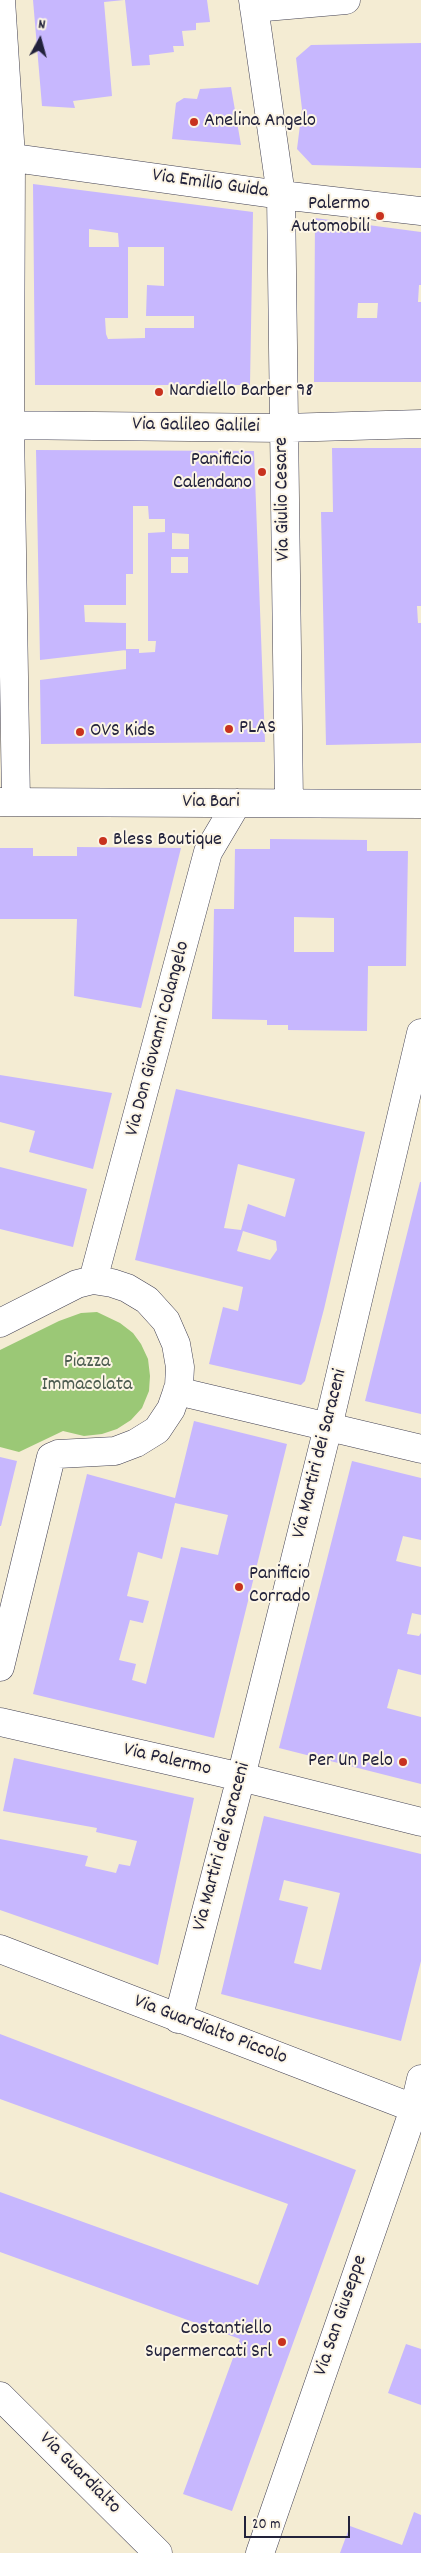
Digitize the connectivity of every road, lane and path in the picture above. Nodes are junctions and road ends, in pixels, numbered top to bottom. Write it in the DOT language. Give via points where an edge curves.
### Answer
graph roads {
  1 [pos="1,0"];
  2 [pos="346,0"];
  3 [pos="253,4"];
  4 [pos="5,156"];
  5 [pos="5,188"];
  6 [pos="281,195"];
  7 [pos="421,211"];
  8 [pos="421,424"];
  9 [pos="5,425"];
  10 [pos="283,428"];
  11 [pos="8,802"];
  12 [pos="237,803"];
  13 [pos="289,803"];
  14 [pos="421,804"];
  15 [pos="421,1033"];
  16 [pos="93,1280"];
  17 [pos="0,1322"];
  18 [pos="177,1391"];
  19 [pos="328,1427"];
  20 [pos="421,1449"];
  21 [pos="0,1667"];
  22 [pos="0,1722"];
  23 [pos="241,1778"];
  24 [pos="421,1822"];
  25 [pos="0,1949"];
  26 [pos="178,2019"];
  27 [pos="421,2079"];
  28 [pos="417,2110"];
  29 [pos="0,2396"];
  30 [pos="158,2553"];
  31 [pos="260,2553"];
  1 -- 4 [label="street"];
  2 -- 3 [label="street"];
  3 -- 6 [label="street, Via Giulio Cesare"];
  4 -- 5 [label="street"];
  4 -- 6 [label="street, Via Emilio Guida"];
  5 -- 9 [label="street"];
  6 -- 7 [label="street, Via Emilio Guida"];
  6 -- 10 [label="street, Via Giulio Cesare"];
  8 -- 10 [label="street, Via Galileo Galilei"];
  9 -- 10 [label="street, Via Galileo Galilei"];
  9 -- 11 [label="street"];
  10 -- 13 [label="street, Via Giulio Cesare"];
  11 -- 12 [label="street, Via Bari"];
  12 -- 13 [label="street, Via Bari"];
  12 -- 16 [label="street, Via Don Giovanni Colangelo" via="208,852"];
  13 -- 14 [label="street, Via Bari"];
  15 -- 19 [label="street, Via Martiri dei Saraceni"];
  16 -- 17 [label="street" via="76,1284"];
  16 -- 18 [label="street" via="127,1288 147,1300 166,1321 179,1359"];
  18 -- 19 [label="street"];
  18 -- 21 [label="street" via="171,1409 157,1430 136,1443 116,1451 51,1457"];
  19 -- 20 [label="street"];
  19 -- 23 [label="street, Via Martiri dei Saraceni"];
  22 -- 23 [label="street, Via Palermo"];
  23 -- 24 [label="street, Via Palermo"];
  23 -- 26 [label="street, Via Martiri dei Saraceni"];
  25 -- 26 [label="street, Via Guardialto Piccolo"];
  26 -- 28 [label="street, Via Guardialto Piccolo"];
  27 -- 28 [label="street, Via San Giuseppe"];
  28 -- 31 [label="street, Via San Giuseppe"];
  29 -- 30 [label="street, Via Guardialto"];
}
